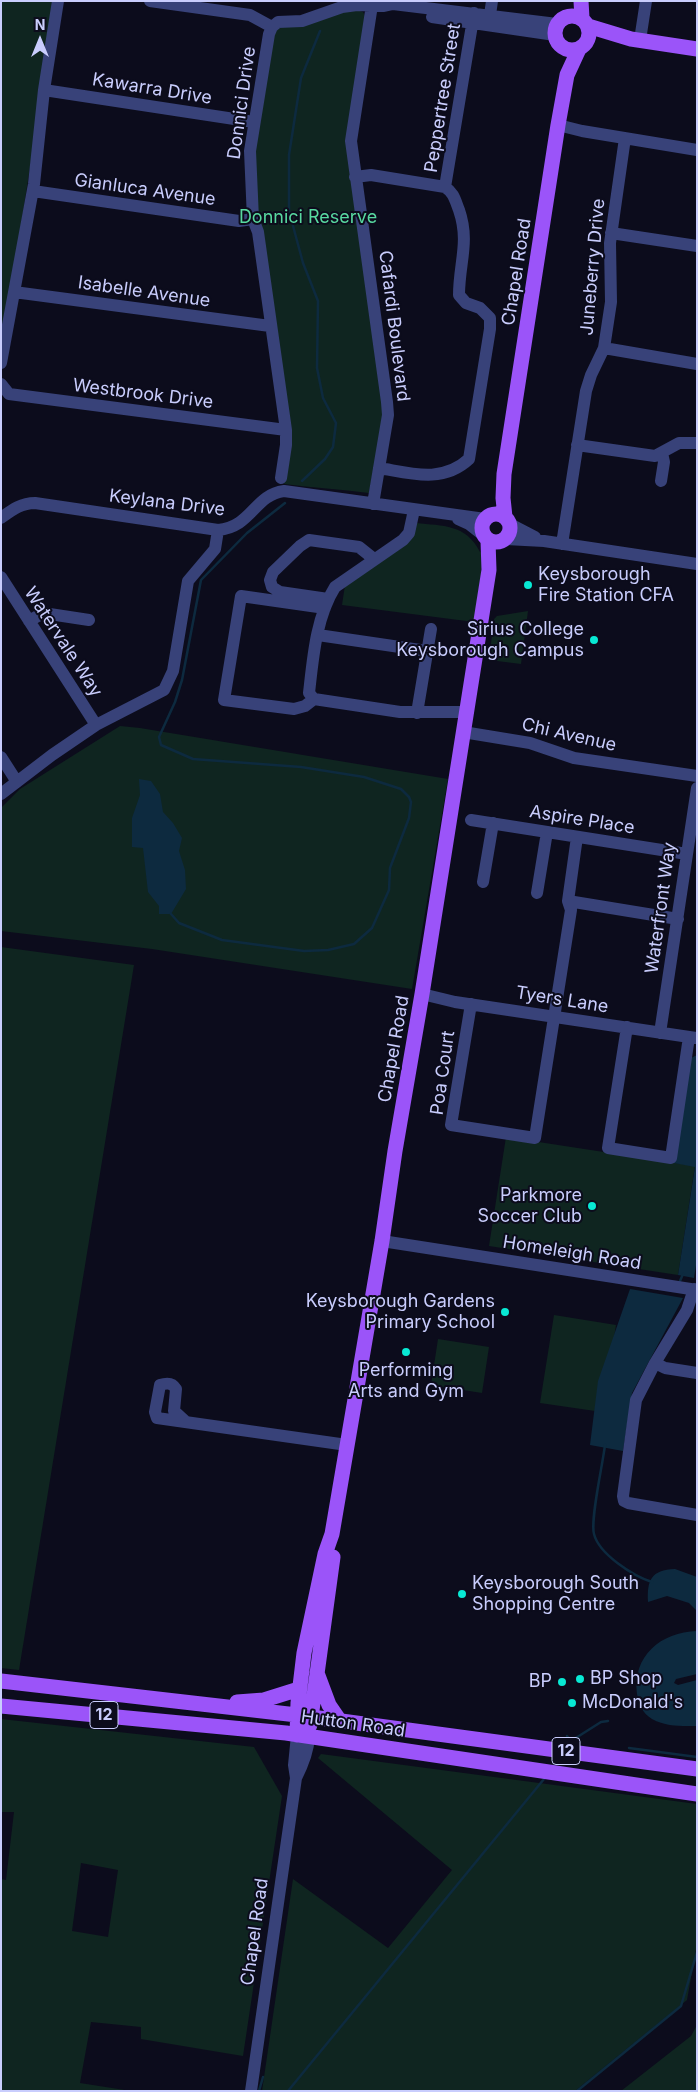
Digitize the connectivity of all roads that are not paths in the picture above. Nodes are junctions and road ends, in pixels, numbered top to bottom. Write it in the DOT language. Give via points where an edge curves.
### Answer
graph roads {
  1 [pos="58,1"];
  2 [pos="150,1"];
  3 [pos="486,1"];
  4 [pos="492,1"];
  5 [pos="573,1"];
  6 [pos="581,1"];
  7 [pos="646,1"];
  8 [pos="380,4"];
  9 [pos="480,16"];
  10 [pos="570,24"];
  11 [pos="272,27"];
  12 [pos="635,40"];
  13 [pos="583,46"];
  14 [pos="563,48"];
  15 [pos="697,49"];
  16 [pos="567,75"];
  17 [pos="44,90"];
  18 [pos="254,122"];
  19 [pos="558,128"];
  20 [pos="625,138"];
  21 [pos="697,150"];
  22 [pos="356,177"];
  23 [pos="445,187"];
  24 [pos="33,191"];
  25 [pos="253,219"];
  26 [pos="611,233"];
  27 [pos="697,246"];
  28 [pos="14,292"];
  29 [pos="270,326"];
  30 [pos="604,348"];
  31 [pos="1,363"];
  32 [pos="697,364"];
  33 [pos="1,384"];
  34 [pos="286,430"];
  35 [pos="697,443"];
  36 [pos="577,445"];
  37 [pos="662,453"];
  38 [pos="379,468"];
  39 [pos="504,474"];
  40 [pos="281,478"];
  41 [pos="662,483"];
  42 [pos="373,504"];
  43 [pos="414,510"];
  44 [pos="438,513"];
  45 [pos="1,518"];
  46 [pos="487,518"];
  47 [pos="218,530"];
  48 [pos="499,533"];
  49 [pos="562,544"];
  50 [pos="374,559"];
  51 [pos="697,564"];
  52 [pos="1,577"];
  53 [pos="326,603"];
  54 [pos="89,620"];
  55 [pos="29,621"];
  56 [pos="431,629"];
  57 [pos="318,635"];
  58 [pos="427,651"];
  59 [pos="314,699"];
  60 [pos="466,712"];
  61 [pos="417,713"];
  62 [pos="96,725"];
  63 [pos="464,732"];
  64 [pos="1,757"];
  65 [pos="697,776"];
  66 [pos="7,786"];
  67 [pos="697,788"];
  68 [pos="471,820"];
  69 [pos="492,823"];
  70 [pos="546,832"];
  71 [pos="577,837"];
  72 [pos="687,854"];
  73 [pos="483,882"];
  74 [pos="537,893"];
  75 [pos="568,901"];
  76 [pos="678,919"];
  77 [pos="422,994"];
  78 [pos="471,1004"];
  79 [pos="555,1017"];
  80 [pos="627,1028"];
  81 [pos="660,1033"];
  82 [pos="693,1038"];
  83 [pos="382,1241"];
  84 [pos="695,1290"];
  85 [pos="655,1363"];
  86 [pos="697,1373"];
  87 [pos="186,1422"];
  88 [pos="347,1445"];
  89 [pos="697,1515"];
  90 [pos="332,1534"];
  91 [pos="316,1671"];
  92 [pos="1,1681"];
  93 [pos="299,1689"];
  94 [pos="1,1706"];
  95 [pos="219,1707"];
  96 [pos="304,1716"];
  97 [pos="340,1721"];
  98 [pos="303,1736"];
  99 [pos="697,1769"];
  100 [pos="697,1794"];
  101 [pos="251,2091"];
  1 -- 17 [label="street"];
  2 -- 11 [label="street" via="250,15"];
  3 -- 9 [label="street"];
  4 -- 9 [label="street"];
  5 -- 10 [label="main road"];
  6 -- 10 [label="main road"];
  7 -- 12 [label="street"];
  8 -- 9 [label="street, Donnici Drive" via="392,12"];
  8 -- 11 [label="street, Donnici Drive" via="342,7 302,20 278,22"];
  8 -- 22 [label="street, Cafardi Boulevard" via="351,141"];
  9 -- 10 [label="street, Donnici Drive"];
  9 -- 10 [label="street, Donnici Drive"];
  9 -- 23 [label="street, Peppertree Street"];
  10 -- 12 [label="main road"];
  10 -- 13 [label="main road" via="590,31"];
  10 -- 14 [label="main road" via="556,40"];
  11 -- 18 [label="street, Donnici Drive"];
  12 -- 13 [label="main road" via="606,38"];
  12 -- 15 [label="main road"];
  13 -- 14 [label="main road" via="574,51"];
  13 -- 16 [label="main road, Chapel Road"];
  14 -- 16 [label="main road, Chapel Road"];
  16 -- 19 [label="main road, Chapel Road"];
  17 -- 18 [label="street, Kawarra Drive"];
  17 -- 24 [label="street"];
  18 -- 25 [label="street, Donnici Drive" via="250,151"];
  19 -- 20 [label="street"];
  19 -- 39 [label="main road, Chapel Road"];
  20 -- 21 [label="street"];
  20 -- 26 [label="street, Juneberry Drive"];
  22 -- 23 [label="street" via="371,175"];
  22 -- 38 [label="street, Cafardi Boulevard" via="387,402 388,415"];
  23 -- 38 [label="street, Peppertree Street" via="453,193 464,225 459,295 490,318 469,459 463,465 437,475 422,476"];
  24 -- 25 [label="street, Gianluca Avenue" via="239,221"];
  24 -- 28 [label="street"];
  25 -- 29 [label="street, Donnici Drive" via="258,232"];
  26 -- 27 [label="street"];
  26 -- 30 [label="street, Juneberry Drive" via="611,302"];
  28 -- 29 [label="street, Isabelle Avenue"];
  28 -- 31 [label="street"];
  29 -- 34 [label="street, Donnici Drive"];
  30 -- 32 [label="street"];
  30 -- 36 [label="street, Juneberry Drive" via="588,382"];
  33 -- 34 [label="street, Westbrook Drive" via="9,394"];
  34 -- 40 [label="street, Donnici Drive"];
  35 -- 37 [label="street" via="679,443"];
  36 -- 37 [label="street" via="651,456"];
  36 -- 49 [label="street, Juneberry Drive"];
  37 -- 41 [label="street"];
  38 -- 42 [label="street, Cafardi Boulevard"];
  39 -- 46 [label="main road, Chapel Road"];
  39 -- 48 [label="main road, Chapel Road"];
  42 -- 43 [label="street, Keylana Drive"];
  42 -- 47 [label="street, Keylana Drive" via="277,492 238,525"];
  43 -- 44 [label="street, Keylana Drive"];
  43 -- 50 [label="street" via="409,533 404,540"];
  44 -- 46 [label="street, Keylana Drive"];
  44 -- 48 [label="street, Keylana Drive"];
  45 -- 47 [label="street, Keylana Drive" via="20,506 35,503"];
  46 -- 48 [label="main road, Chapel Road" via="482,527"];
  47 -- 62 [label="street" via="215,549 188,581 172,671 164,690"];
  48 -- 49 [label="street"];
  48 -- 60 [label="main road, Chapel Road" via="489,570"];
  49 -- 51 [label="street"];
  50 -- 53 [label="street" via="335,587"];
  50 -- 53 [label="street" via="358,547 310,540 273,572 272,587 280,592"];
  52 -- 55 [label="street, Watervale Way"];
  53 -- 57 [label="street"];
  53 -- 59 [label="street" via="241,596 224,700 294,709"];
  54 -- 55 [label="street" via="43,613"];
  55 -- 62 [label="street, Watervale Way"];
  56 -- 58 [label="street"];
  57 -- 58 [label="street"];
  57 -- 59 [label="street" via="309,693"];
  58 -- 61 [label="street"];
  59 -- 61 [label="street"];
  60 -- 61 [label="street"];
  60 -- 63 [label="main road, Chapel Road"];
  62 -- 66 [label="street"];
  63 -- 65 [label="street, Chi Avenue" via="530,743 574,758"];
  63 -- 77 [label="main road, Chapel Road"];
  64 -- 66 [label="street"];
  67 -- 72 [label="street, Waterfront Way"];
  68 -- 69 [label="street, Aspire Place"];
  69 -- 70 [label="street, Aspire Place"];
  69 -- 73 [label="street"];
  70 -- 71 [label="street, Aspire Place"];
  70 -- 74 [label="street"];
  71 -- 72 [label="street, Aspire Place"];
  71 -- 75 [label="street"];
  72 -- 76 [label="street, Waterfront Way"];
  75 -- 76 [label="street"];
  75 -- 79 [label="street" via="571,910"];
  76 -- 81 [label="street, Waterfront Way"];
  77 -- 78 [label="street, Tyers Lane"];
  77 -- 83 [label="main road, Chapel Road"];
  78 -- 79 [label="street, Tyers Lane"];
  78 -- 79 [label="street, Poa Court" via="451,1125 536,1138"];
  79 -- 80 [label="street, Tyers Lane"];
  80 -- 81 [label="street, Tyers Lane"];
  80 -- 82 [label="street" via="608,1148 671,1158"];
  81 -- 82 [label="street, Tyers Lane"];
  83 -- 84 [label="street, Homeleigh Road"];
  83 -- 88 [label="main road, Chapel Road"];
  84 -- 85 [label="street" via="688,1310"];
  85 -- 86 [label="street"];
  85 -- 89 [label="street" via="636,1400 623,1499 632,1504"];
  87 -- 88 [label="street"];
  88 -- 90 [label="main road, Chapel Road"];
  90 -- 91 [label="main road, Chapel Road" via="334,1550"];
  90 -- 93 [label="main road, Chapel Road" via="325,1554"];
  91 -- 96 [label="main road, Chapel Road"];
  91 -- 97 [label="main road" via="329,1705"];
  92 -- 95 [label="main road, Hutton Road / 12"];
  93 -- 95 [label="main road" via="270,1699 246,1700"];
  93 -- 96 [label="main road, Chapel Road"];
  94 -- 98 [label="main road, Hutton Road / 12"];
  95 -- 96 [label="main road, Hutton Road / 12"];
  96 -- 97 [label="main road, Hutton Road / 12"];
  96 -- 98 [label="main road, Chapel Road"];
  97 -- 99 [label="main road, Hutton Road / 12"];
  98 -- 100 [label="main road, Hutton Road / 12"];
  98 -- 101 [label="street, Chapel Road" via="294,1765 296,1778"];
}
